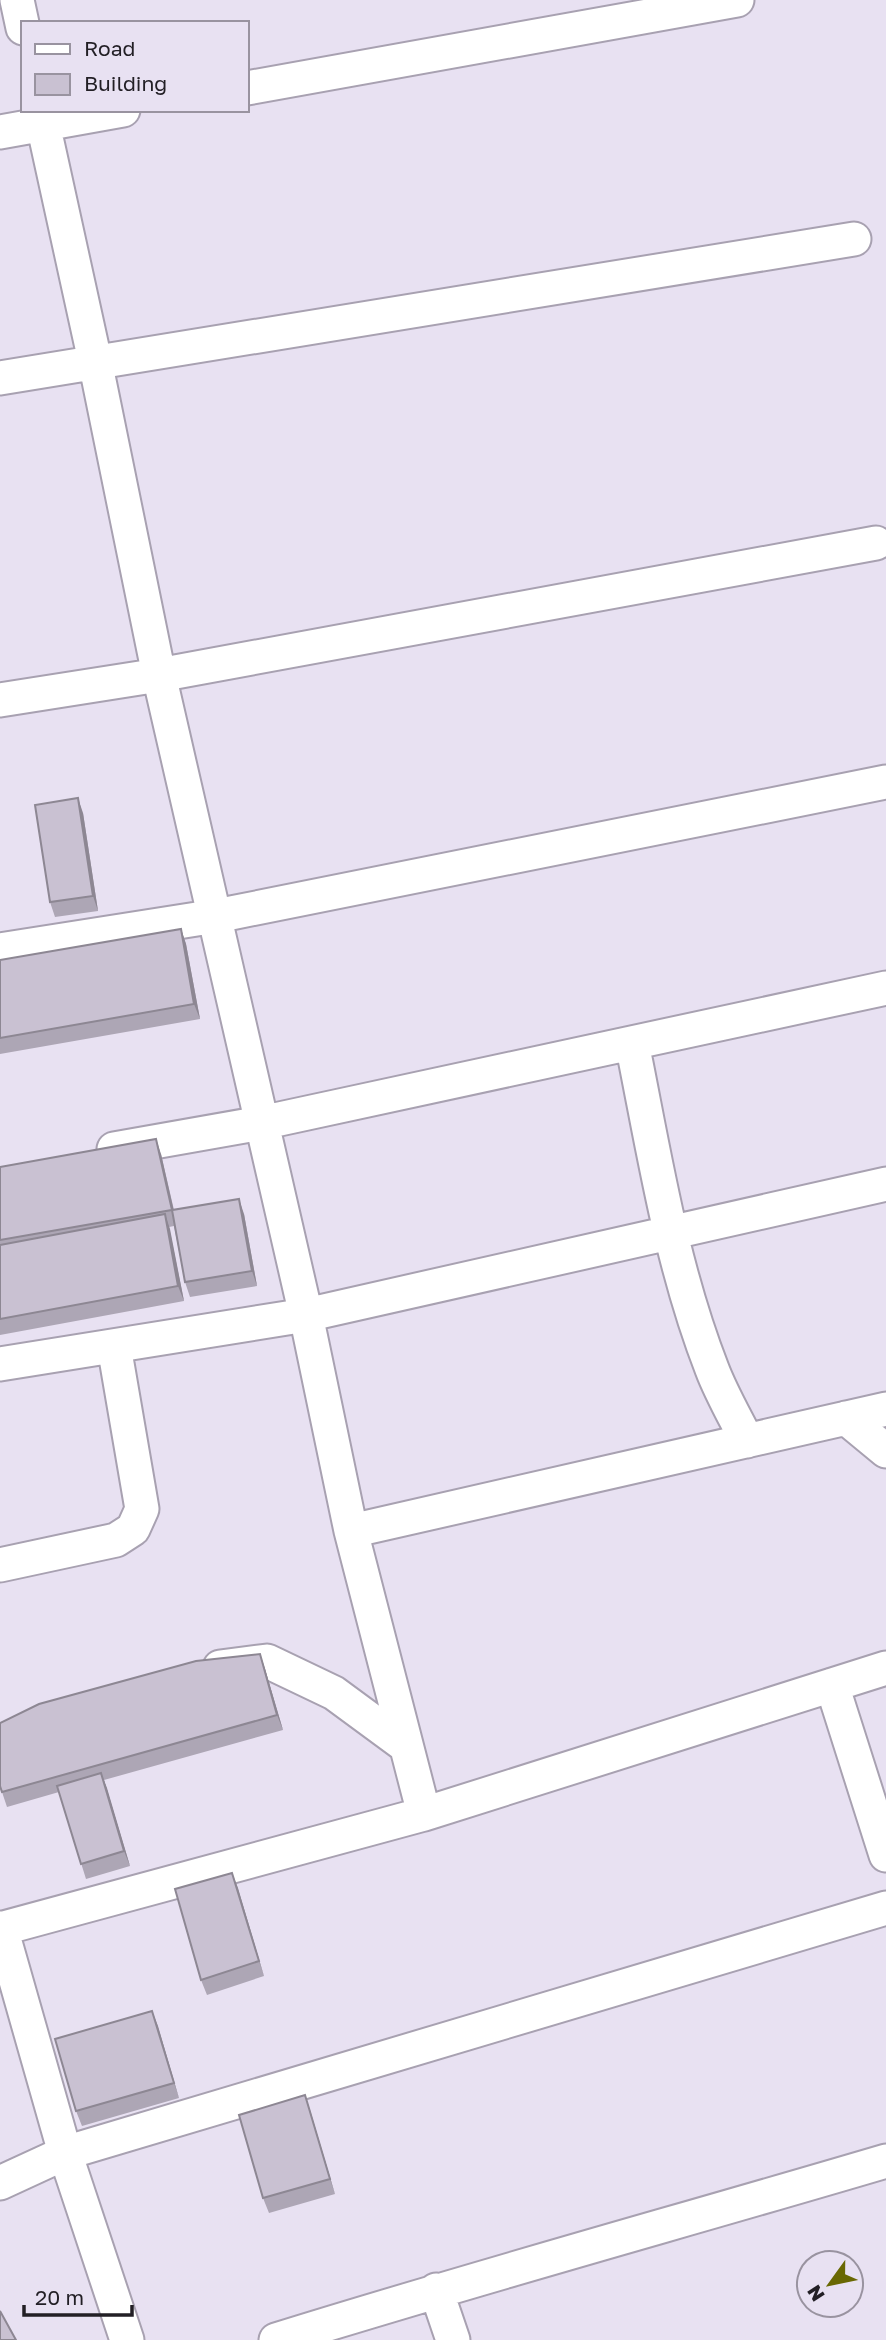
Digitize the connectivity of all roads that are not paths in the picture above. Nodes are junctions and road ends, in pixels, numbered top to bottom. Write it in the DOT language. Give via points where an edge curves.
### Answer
graph roads {
  1 [pos="17,0"];
  2 [pos="737,0"];
  3 [pos="21,21"];
  4 [pos="248,88"];
  5 [pos="100,112"];
  6 [pos="41,117"];
  7 [pos="0,132"];
  8 [pos="854,239"];
  9 [pos="95,361"];
  10 [pos="0,378"];
  11 [pos="876,543"];
  12 [pos="159,675"];
  13 [pos="0,700"];
  14 [pos="886,782"];
  15 [pos="216,916"];
  16 [pos="0,950"];
  17 [pos="886,988"];
  18 [pos="632,1043"];
  19 [pos="261,1123"];
  20 [pos="82,1155"];
  21 [pos="886,1184"];
  22 [pos="671,1233"];
  23 [pos="306,1315"];
  24 [pos="114,1346"];
  25 [pos="0,1364"];
  26 [pos="886,1409"];
  27 [pos="846,1418"];
  28 [pos="747,1441"];
  29 [pos="886,1451"];
  30 [pos="351,1531"];
  31 [pos="0,1565"];
  32 [pos="886,1668"];
  33 [pos="188,1674"];
  34 [pos="832,1685"];
  35 [pos="406,1746"];
  36 [pos="424,1814"];
  37 [pos="886,1855"];
  38 [pos="886,1908"];
  39 [pos="1,1928"];
  40 [pos="65,2153"];
  41 [pos="886,2161"];
  42 [pos="0,2183"];
  43 [pos="436,2290"];
  44 [pos="127,2340"];
  45 [pos="276,2340"];
  46 [pos="453,2340"];
  1 -- 3 [label="street"];
  2 -- 4 [label="street"];
  5 -- 6 [label="street"];
  6 -- 7 [label="street"];
  6 -- 9 [label="street"];
  8 -- 9 [label="street"];
  9 -- 10 [label="street"];
  9 -- 12 [label="street"];
  11 -- 12 [label="street"];
  12 -- 13 [label="street"];
  12 -- 15 [label="street"];
  14 -- 15 [label="street"];
  15 -- 16 [label="street"];
  15 -- 19 [label="street"];
  17 -- 18 [label="street"];
  18 -- 19 [label="street"];
  18 -- 22 [label="street"];
  19 -- 20 [label="street"];
  19 -- 23 [label="street"];
  21 -- 22 [label="street"];
  22 -- 23 [label="street"];
  22 -- 28 [label="street" via="712,1370"];
  23 -- 24 [label="street"];
  23 -- 30 [label="street"];
  24 -- 25 [label="street"];
  24 -- 31 [label="street" via="142,1509 133,1529 116,1540"];
  26 -- 27 [label="street"];
  27 -- 28 [label="street"];
  27 -- 29 [label="street"];
  28 -- 30 [label="street"];
  30 -- 35 [label="street"];
  32 -- 34 [label="street"];
  33 -- 35 [label="street" via="267,1661 334,1693"];
  34 -- 36 [label="street"];
  34 -- 37 [label="street"];
  35 -- 36 [label="street"];
  36 -- 39 [label="street"];
  38 -- 40 [label="street"];
  39 -- 40 [label="street"];
  40 -- 42 [label="street"];
  40 -- 44 [label="street"];
  41 -- 43 [label="street"];
  43 -- 45 [label="street"];
  43 -- 46 [label="street"];
}
